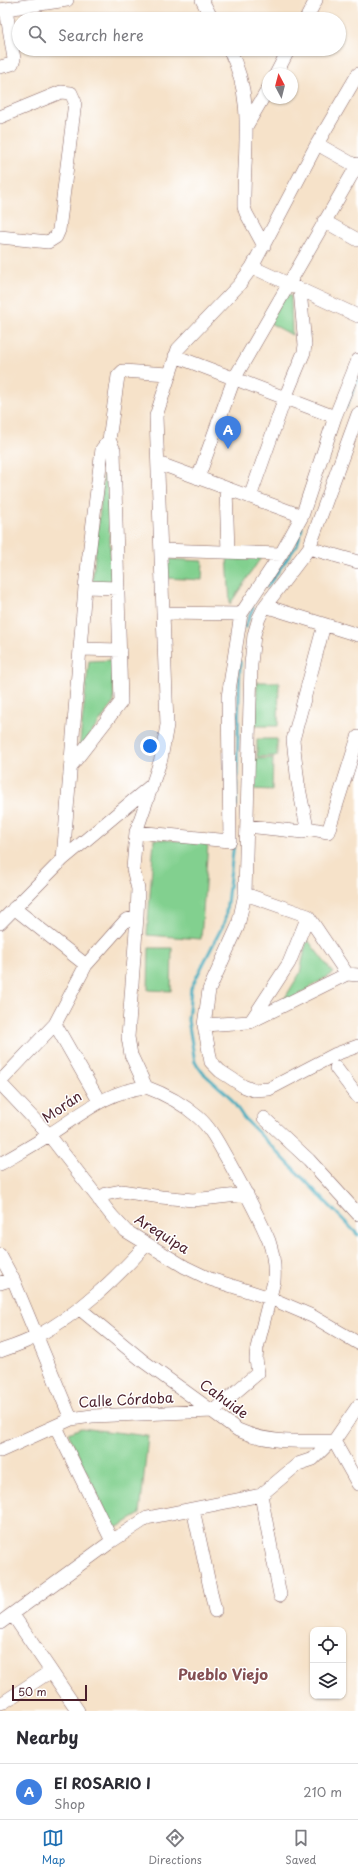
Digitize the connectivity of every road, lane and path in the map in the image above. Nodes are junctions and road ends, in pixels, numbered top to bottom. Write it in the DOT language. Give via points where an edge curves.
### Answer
graph roads {
  1 [pos="68,0"];
  2 [pos="202,0"];
  3 [pos="316,0"];
  4 [pos="3,10"];
  5 [pos="208,12"];
  6 [pos="310,12"];
  7 [pos="12,50"];
  8 [pos="13,56"];
  9 [pos="232,56"];
  10 [pos="285,56"];
  11 [pos="0,67"];
  12 [pos="279,68"];
  13 [pos="358,74"];
  14 [pos="262,99"];
  15 [pos="0,117"];
  16 [pos="247,124"];
  17 [pos="317,144"];
  18 [pos="358,166"];
  19 [pos="324,222"];
  20 [pos="0,237"];
  21 [pos="358,240"];
  22 [pos="264,246"];
  23 [pos="252,267"];
  24 [pos="295,287"];
  25 [pos="358,316"];
  26 [pos="175,356"];
  27 [pos="358,360"];
  28 [pos="168,374"];
  29 [pos="234,379"];
  30 [pos="285,398"];
  31 [pos="358,414"];
  32 [pos="335,417"];
  33 [pos="109,440"];
  34 [pos="158,463"];
  35 [pos="198,478"];
  36 [pos="226,488"];
  37 [pos="250,497"];
  38 [pos="302,516"];
  39 [pos="309,548"];
  40 [pos="161,550"];
  41 [pos="228,552"];
  42 [pos="281,554"];
  43 [pos="358,562"];
  44 [pos="85,588"];
  45 [pos="118,588"];
  46 [pos="265,606"];
  47 [pos="163,613"];
  48 [pos="240,614"];
  49 [pos="324,625"];
  50 [pos="358,635"];
  51 [pos="80,649"];
  52 [pos="120,650"];
  53 [pos="358,738"];
  54 [pos="71,766"];
  55 [pos="153,784"];
  56 [pos="247,826"];
  57 [pos="307,828"];
  58 [pos="136,832"];
  59 [pos="63,859"];
  60 [pos="245,894"];
  61 [pos="14,908"];
  62 [pos="308,916"];
  63 [pos="137,917"];
  64 [pos="0,923"];
  65 [pos="86,965"];
  66 [pos="353,974"];
  67 [pos="250,1022"];
  68 [pos="55,1024"];
  69 [pos="204,1025"];
  70 [pos="358,1046"];
  71 [pos="336,1068"];
  72 [pos="0,1082"];
  73 [pos="146,1087"];
  74 [pos="358,1097"];
  75 [pos="99,1101"];
  76 [pos="264,1118"];
  77 [pos="49,1135"];
  78 [pos="0,1164"];
  79 [pos="247,1194"];
  80 [pos="99,1200"];
  81 [pos="358,1214"];
  82 [pos="146,1245"];
  83 [pos="0,1255"];
  84 [pos="13,1279"];
  85 [pos="0,1283"];
  86 [pos="270,1298"];
  87 [pos="80,1308"];
  88 [pos="36,1337"];
  89 [pos="358,1342"];
  90 [pos="0,1352"];
  91 [pos="358,1406"];
  92 [pos="213,1411"];
  93 [pos="71,1419"];
  94 [pos="56,1427"];
  95 [pos="332,1441"];
  96 [pos="0,1451"];
  97 [pos="358,1484"];
  98 [pos="261,1495"];
  99 [pos="193,1509"];
  100 [pos="112,1540"];
  101 [pos="280,1595"];
  102 [pos="215,1611"];
  103 [pos="13,1615"];
  104 [pos="0,1623"];
  105 [pos="51,1671"];
  106 [pos="0,1703"];
  107 [pos="78,1711"];
  1 -- 4 [label="street"];
  2 -- 5 [label="street"];
  3 -- 6 [label="street"];
  4 -- 7 [label="street"];
  8 -- 11 [label="street" via="12,64"];
  9 -- 16 [label="street" via="240,73"];
  10 -- 12 [label="street"];
  13 -- 17 [label="street"];
  14 -- 16 [label="street"];
  15 -- 20 [label="street" via="61,92 71,93 75,102 56,237 48,242"];
  16 -- 22 [label="street" via="244,207"];
  17 -- 18 [label="street"];
  17 -- 22 [label="street"];
  18 -- 19 [label="street"];
  19 -- 21 [label="street"];
  19 -- 24 [label="street"];
  22 -- 23 [label="street"];
  23 -- 24 [label="street"];
  23 -- 26 [label="street" via="178,349"];
  24 -- 25 [label="street"];
  24 -- 29 [label="street"];
  24 -- 30 [label="street" via="305,345"];
  26 -- 28 [label="street"];
  26 -- 29 [label="street"];
  27 -- 32 [label="street"];
  28 -- 33 [label="street" via="121,372 118,376"];
  28 -- 34 [label="street" via="156,416"];
  29 -- 30 [label="street"];
  29 -- 35 [label="street"];
  30 -- 32 [label="street"];
  30 -- 37 [label="street"];
  31 -- 39 [label="street"];
  32 -- 38 [label="street"];
  33 -- 44 [label="street" via="102,450"];
  33 -- 45 [label="street" via="114,450"];
  34 -- 35 [label="street"];
  34 -- 40 [label="street"];
  35 -- 36 [label="street"];
  36 -- 37 [label="street"];
  36 -- 41 [label="street"];
  37 -- 38 [label="street"];
  38 -- 42 [label="street"];
  39 -- 43 [label="street"];
  39 -- 46 [label="street"];
  40 -- 41 [label="street"];
  40 -- 47 [label="street"];
  41 -- 42 [label="street"];
  42 -- 48 [label="street"];
  44 -- 45 [label="street"];
  44 -- 51 [label="street"];
  45 -- 52 [label="street"];
  46 -- 49 [label="street"];
  46 -- 56 [label="street" via="254,635 251,664"];
  47 -- 48 [label="street"];
  47 -- 55 [label="street" via="167,725 162,759"];
  48 -- 58 [label="street" via="228,697 230,840"];
  49 -- 50 [label="street"];
  49 -- 57 [label="street" via="293,740"];
  51 -- 52 [label="street"];
  51 -- 54 [label="street"];
  52 -- 54 [label="street" via="122,702"];
  53 -- 57 [label="street" via="328,832"];
  54 -- 59 [label="street"];
  55 -- 58 [label="street"];
  55 -- 59 [label="street"];
  56 -- 57 [label="street" via="303,832"];
  56 -- 60 [label="street"];
  58 -- 63 [label="street" via="133,869 138,888"];
  59 -- 61 [label="street"];
  60 -- 62 [label="street"];
  60 -- 69 [label="street" via="238,926 209,990"];
  61 -- 64 [label="street"];
  61 -- 65 [label="street"];
  62 -- 66 [label="street"];
  62 -- 67 [label="street" via="289,963"];
  63 -- 65 [label="street" via="126,920"];
  63 -- 73 [label="street" via="128,1037 131,1055"];
  65 -- 68 [label="street"];
  66 -- 67 [label="street"];
  67 -- 69 [label="street"];
  68 -- 72 [label="street"];
  68 -- 75 [label="street"];
  69 -- 70 [label="street" via="211,1062 237,1083 253,1090 269,1089 336,1054"];
  71 -- 74 [label="street"];
  72 -- 77 [label="street, Arequipa"];
  73 -- 75 [label="street, Morán" via="129,1089"];
  73 -- 79 [label="street" via="170,1096 199,1117 218,1143"];
  75 -- 77 [label="street, Morán"];
  76 -- 81 [label="street" via="309,1160"];
  77 -- 78 [label="street, Morán"];
  77 -- 80 [label="street, Arequipa"];
  79 -- 80 [label="street" via="193,1200 121,1191 106,1194"];
  79 -- 86 [label="street" via="269,1242 274,1280"];
  80 -- 82 [label="street, Arequipa" via="126,1231"];
  82 -- 86 [label="street, Arequipa" via="210,1278"];
  82 -- 87 [label="street" via="115,1279"];
  83 -- 84 [label="street"];
  84 -- 85 [label="street"];
  84 -- 88 [label="street"];
  86 -- 89 [label="street, Arequipa" via="312,1316"];
  86 -- 92 [label="street" via="257,1348 258,1373"];
  87 -- 88 [label="street"];
  87 -- 92 [label="street, Cahuide" via="143,1361"];
  88 -- 90 [label="street"];
  88 -- 93 [label="street"];
  91 -- 95 [label="street"];
  92 -- 93 [label="street, Calle Córdoba"];
  92 -- 95 [label="street, Cahuide" via="238,1430 266,1440"];
  93 -- 94 [label="street, Calle Córdoba"];
  94 -- 96 [label="street, Calle Córdoba"];
  94 -- 100 [label="street"];
  95 -- 97 [label="street"];
  95 -- 98 [label="street" via="313,1459 298,1464"];
  98 -- 99 [label="street"];
  98 -- 101 [label="street"];
  99 -- 100 [label="street" via="147,1518"];
  99 -- 102 [label="street"];
  100 -- 103 [label="street"];
  103 -- 104 [label="street"];
  103 -- 105 [label="street"];
  105 -- 106 [label="street"];
  105 -- 107 [label="street"];
}
